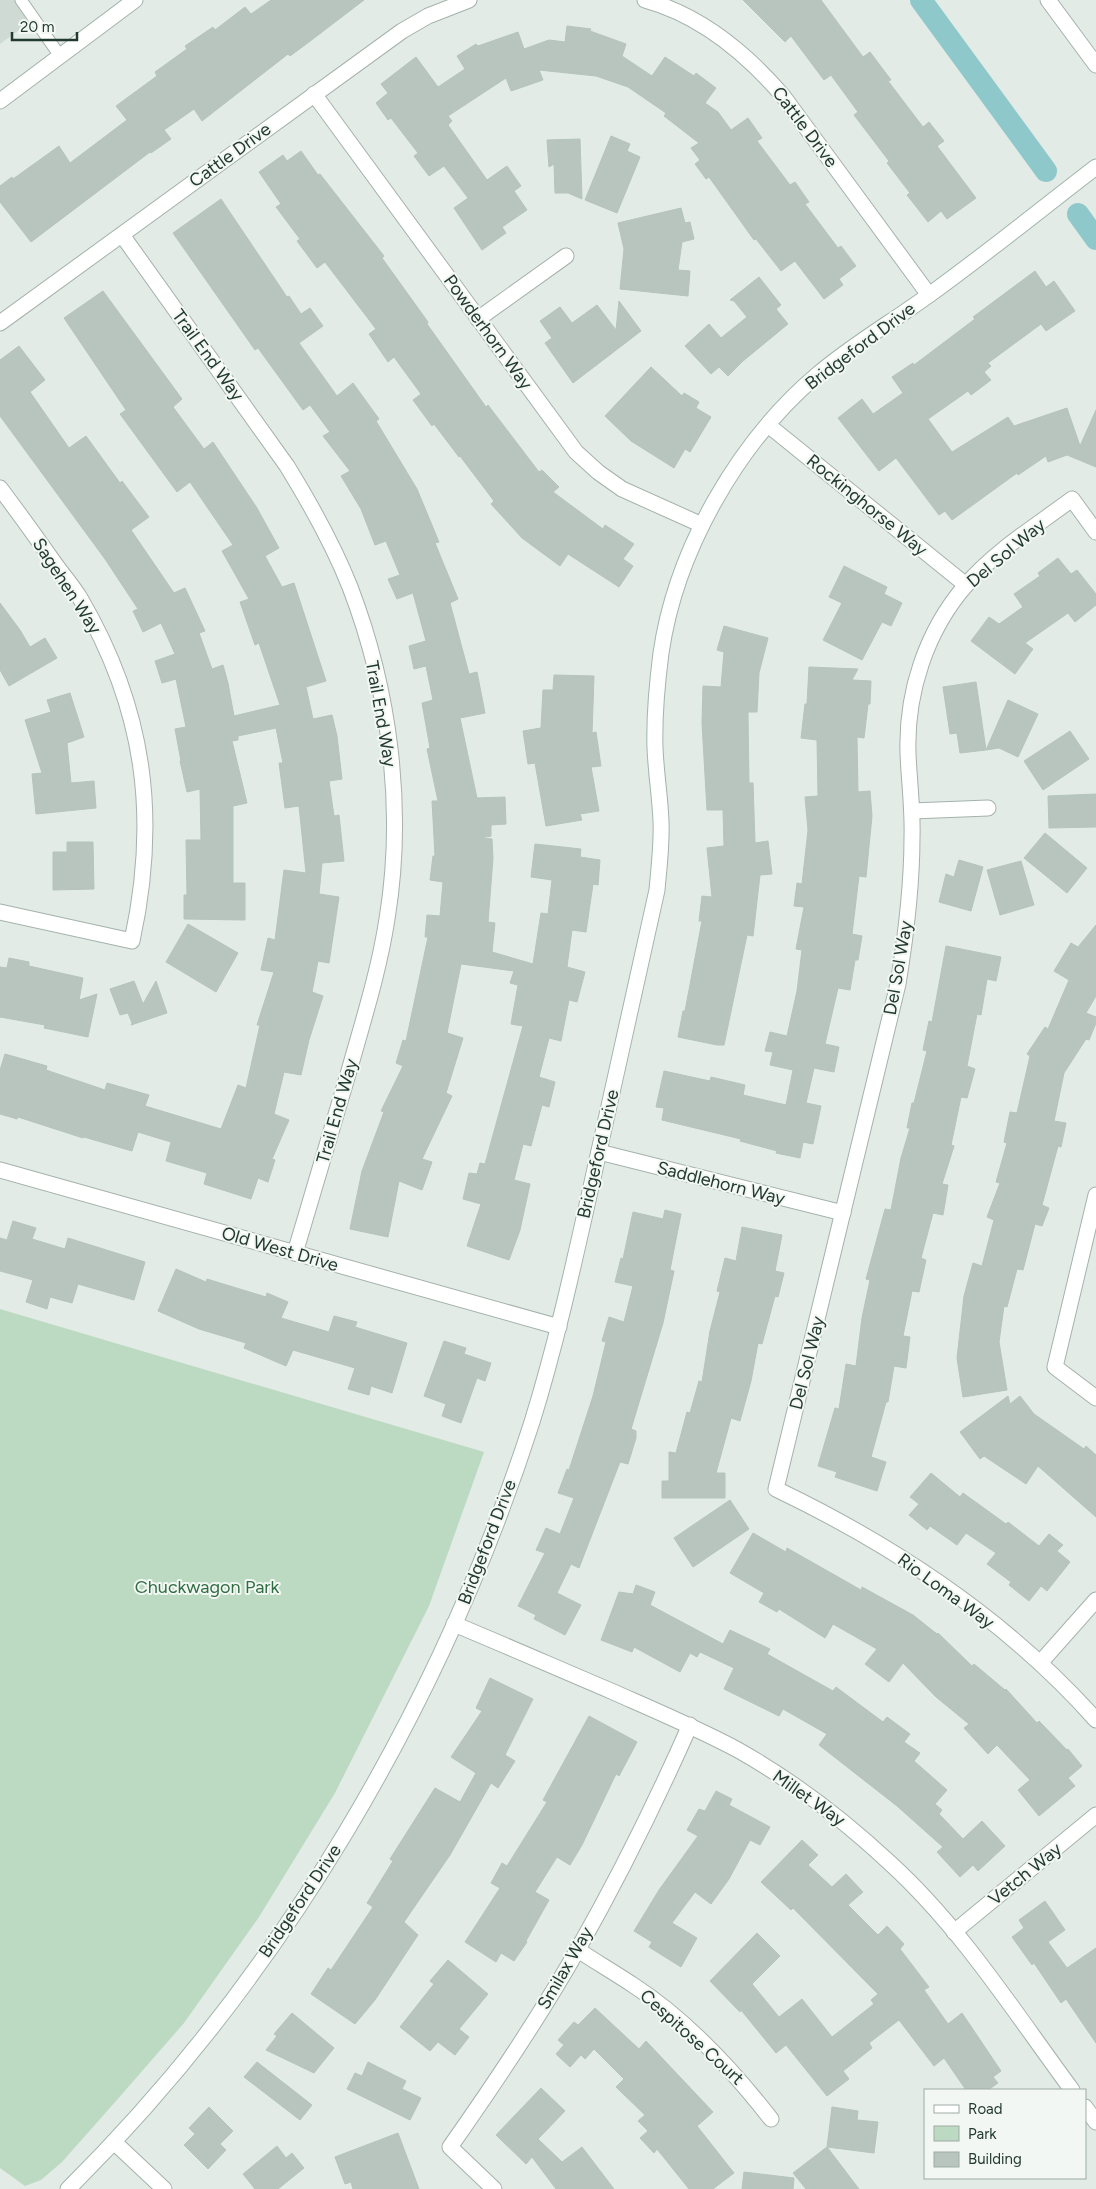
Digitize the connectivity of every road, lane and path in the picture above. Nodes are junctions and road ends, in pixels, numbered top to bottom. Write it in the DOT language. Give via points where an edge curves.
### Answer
graph roads {
  1 [pos="21,0"];
  2 [pos="136,0"];
  3 [pos="469,0"];
  4 [pos="645,0"];
  5 [pos="1048,0"];
  6 [pos="60,56"];
  7 [pos="1096,65"];
  8 [pos="314,94"];
  9 [pos="0,101"];
  10 [pos="1096,168"];
  11 [pos="122,235"];
  12 [pos="566,256"];
  13 [pos="930,294"];
  14 [pos="478,319"];
  15 [pos="0,323"];
  16 [pos="768,425"];
  17 [pos="0,488"];
  18 [pos="702,525"];
  19 [pos="1096,532"];
  20 [pos="966,584"];
  21 [pos="988,808"];
  22 [pos="912,811"];
  23 [pos="0,912"];
  24 [pos="599,1152"];
  25 [pos="0,1170"];
  26 [pos="1096,1195"];
  27 [pos="843,1214"];
  28 [pos="295,1253"];
  29 [pos="559,1327"];
  30 [pos="1096,1398"];
  31 [pos="776,1490"];
  32 [pos="1096,1600"];
  33 [pos="454,1624"];
  34 [pos="1040,1663"];
  35 [pos="1096,1720"];
  36 [pos="690,1725"];
  37 [pos="1096,1815"];
  38 [pos="954,1932"];
  39 [pos="578,1950"];
  40 [pos="1071,2089"];
  41 [pos="1086,2108"];
  42 [pos="771,2119"];
  43 [pos="1096,2122"];
  44 [pos="114,2142"];
  45 [pos="68,2189"];
  46 [pos="164,2189"];
  47 [pos="494,2189"];
  1 -- 6 [label="lane"];
  2 -- 6 [label="street"];
  3 -- 8 [label="street, Cattle Drive" via="428,16 402,31"];
  4 -- 13 [label="street, Cattle Drive" via="691,19 729,43 763,73"];
  5 -- 7 [label="street"];
  6 -- 9 [label="street"];
  8 -- 11 [label="street, Cattle Drive"];
  8 -- 14 [label="street, Powderhorn Way"];
  10 -- 13 [label="street, Bridgeford Drive"];
  11 -- 15 [label="street, Cattle Drive"];
  11 -- 28 [label="street, Trail End Way" via="287,466 311,505 350,586 382,695 394,807 387,919 374,986"];
  12 -- 14 [label="street"];
  13 -- 16 [label="street, Bridgeford Drive" via="816,376"];
  14 -- 18 [label="street, Powderhorn Way" via="576,452 622,489"];
  16 -- 18 [label="street, Bridgeford Drive" via="726,482"];
  16 -- 20 [label="street, Rockinghorse Way"];
  17 -- 23 [label="street, Sagehen Way" via="79,596 119,678 133,722 142,767 146,858 132,941"];
  18 -- 24 [label="street, Bridgeford Drive" via="688,555 661,650 655,699 661,821 657,890"];
  19 -- 20 [label="street, Del Sol Way" via="1072,500 1005,548"];
  20 -- 22 [label="street, Del Sol Way" via="939,623 924,653 914,685 908,744"];
  21 -- 22 [label="street"];
  22 -- 27 [label="street, Del Sol Way" via="911,885 898,984"];
  24 -- 27 [label="street, Saddlehorn Way"];
  24 -- 29 [label="street, Bridgeford Drive"];
  25 -- 28 [label="street, Old West Drive"];
  26 -- 30 [label="street" via="1055,1367"];
  27 -- 31 [label="street, Del Sol Way"];
  28 -- 29 [label="street, Old West Drive"];
  29 -- 33 [label="street, Bridgeford Drive" via="498,1518"];
  31 -- 34 [label="street, Rio Loma Way" via="879,1543 952,1592"];
  32 -- 34 [label="street"];
  33 -- 36 [label="street, Millet Way"];
  33 -- 44 [label="street, Bridgeford Drive" via="401,1733 352,1821 298,1907 235,1996"];
  34 -- 35 [label="street, Rio Loma Way"];
  36 -- 38 [label="street, Millet Way" via="739,1751 830,1812 892,1865"];
  36 -- 39 [label="street, Smilax Way" via="627,1860"];
  37 -- 38 [label="street, Vetch Way"];
  38 -- 40 [label="street, Millet Way"];
  39 -- 42 [label="street, Cespitose Court" via="668,2011 716,2054"];
  39 -- 47 [label="street, Smilax Way" via="514,2055 450,2147"];
  41 -- 43 [label="street"];
  44 -- 45 [label="street, Bridgeford Drive"];
  44 -- 46 [label="street"];
}
